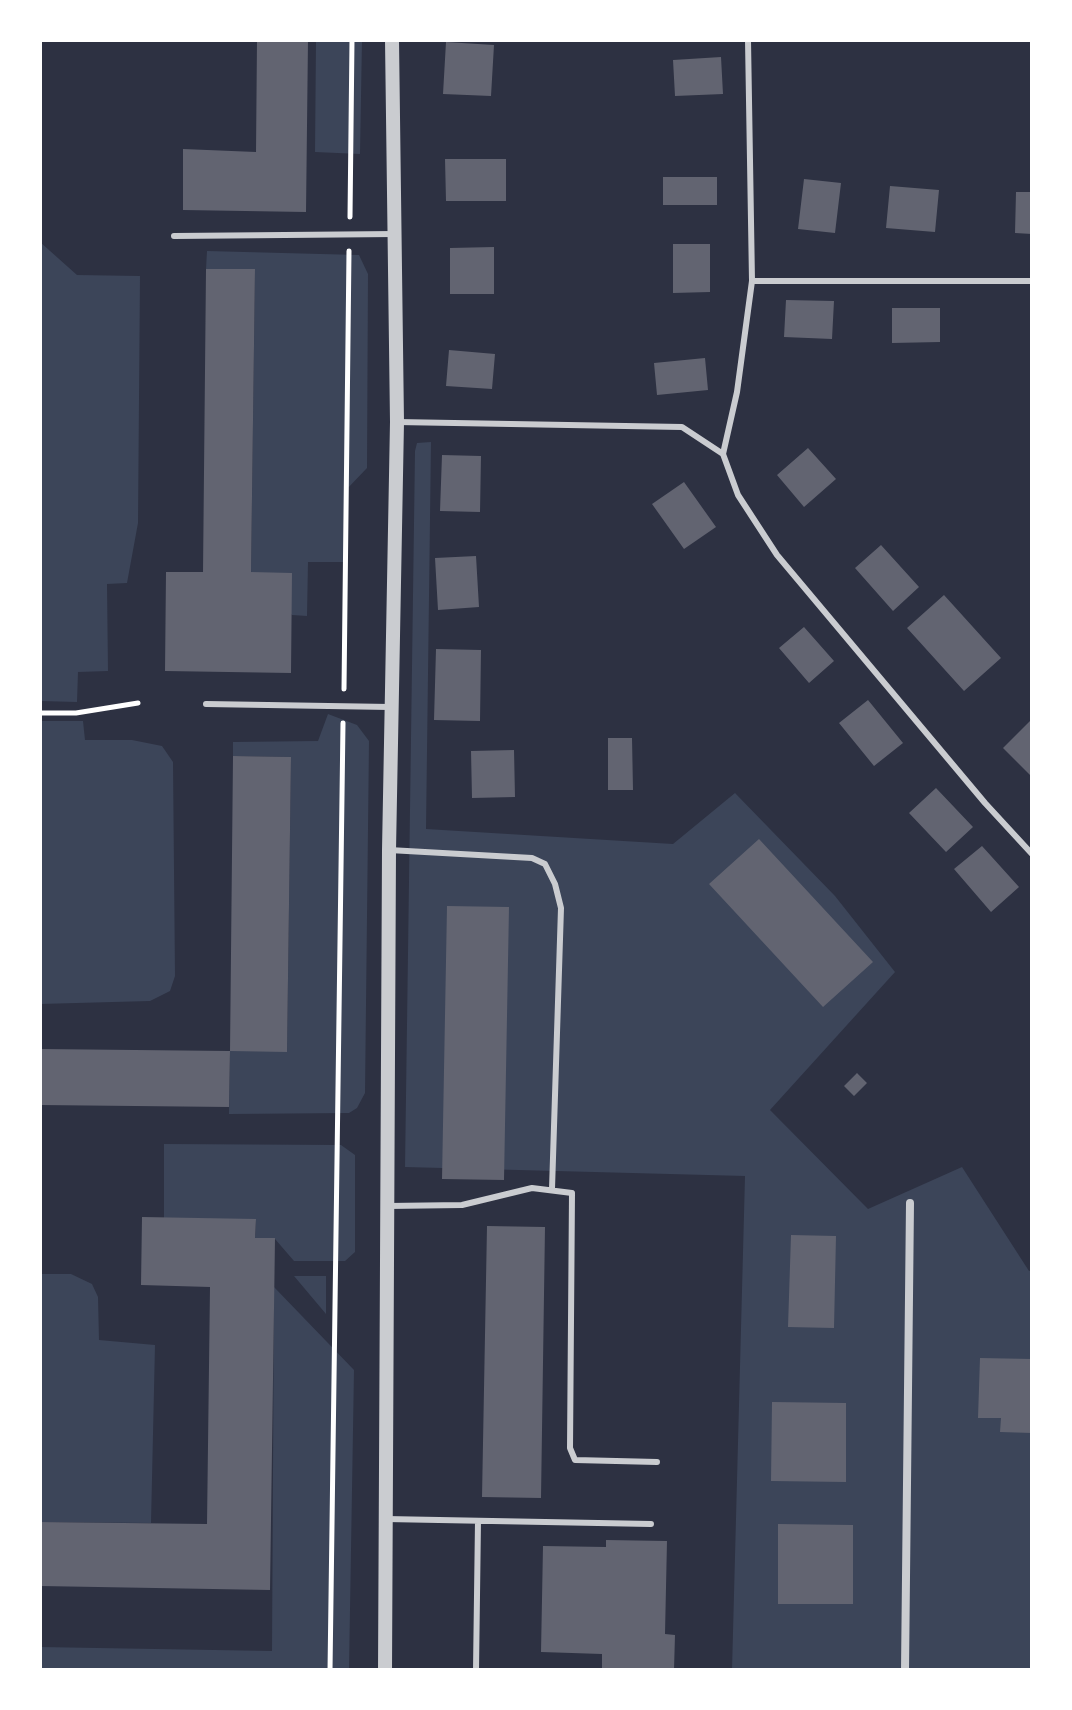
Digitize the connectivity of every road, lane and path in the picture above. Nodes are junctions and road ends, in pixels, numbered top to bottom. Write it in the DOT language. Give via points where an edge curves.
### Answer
graph roads {
  1 [pos="352,40"];
  2 [pos="392,40"];
  3 [pos="748,40"];
  4 [pos="395,234"];
  5 [pos="174,236"];
  6 [pos="350,236"];
  7 [pos="752,281"];
  8 [pos="1032,281"];
  9 [pos="397,422"];
  10 [pos="723,454"];
  11 [pos="138,703"];
  12 [pos="206,704"];
  13 [pos="343,705"];
  14 [pos="390,707"];
  15 [pos="40,713"];
  16 [pos="389,850"];
  17 [pos="1032,854"];
  18 [pos="552,1189"];
  19 [pos="910,1203"];
  20 [pos="388,1206"];
  21 [pos="657,1462"];
  22 [pos="386,1519"];
  23 [pos="478,1521"];
  24 [pos="651,1524"];
  25 [pos="330,1670"];
  26 [pos="385,1670"];
  27 [pos="476,1670"];
  28 [pos="905,1670"];
  1 -- 6 [label="path"];
  2 -- 4 [label="street"];
  3 -- 7 [label="lane"];
  4 -- 6 [label="lane"];
  4 -- 9 [label="street"];
  5 -- 6 [label="lane"];
  6 -- 13 [label="path"];
  7 -- 8 [label="lane"];
  7 -- 10 [label="lane"];
  9 -- 10 [label="lane" via="682,427"];
  9 -- 14 [label="street"];
  10 -- 17 [label="lane" via="738,495 777,555"];
  11 -- 15 [label="path"];
  12 -- 13 [label="lane"];
  13 -- 14 [label="lane"];
  13 -- 25 [label="path"];
  14 -- 16 [label="street"];
  16 -- 18 [label="lane" via="532,858 545,864 555,884 561,908"];
  16 -- 20 [label="street"];
  18 -- 20 [label="lane" via="532,1188 462,1205"];
  18 -- 21 [label="lane" via="568,1190 573,1196 570,1448 575,1460"];
  19 -- 28 [label="street"];
  20 -- 22 [label="street"];
  22 -- 23 [label="lane"];
  22 -- 26 [label="street"];
  23 -- 24 [label="lane"];
  23 -- 27 [label="lane"];
}
